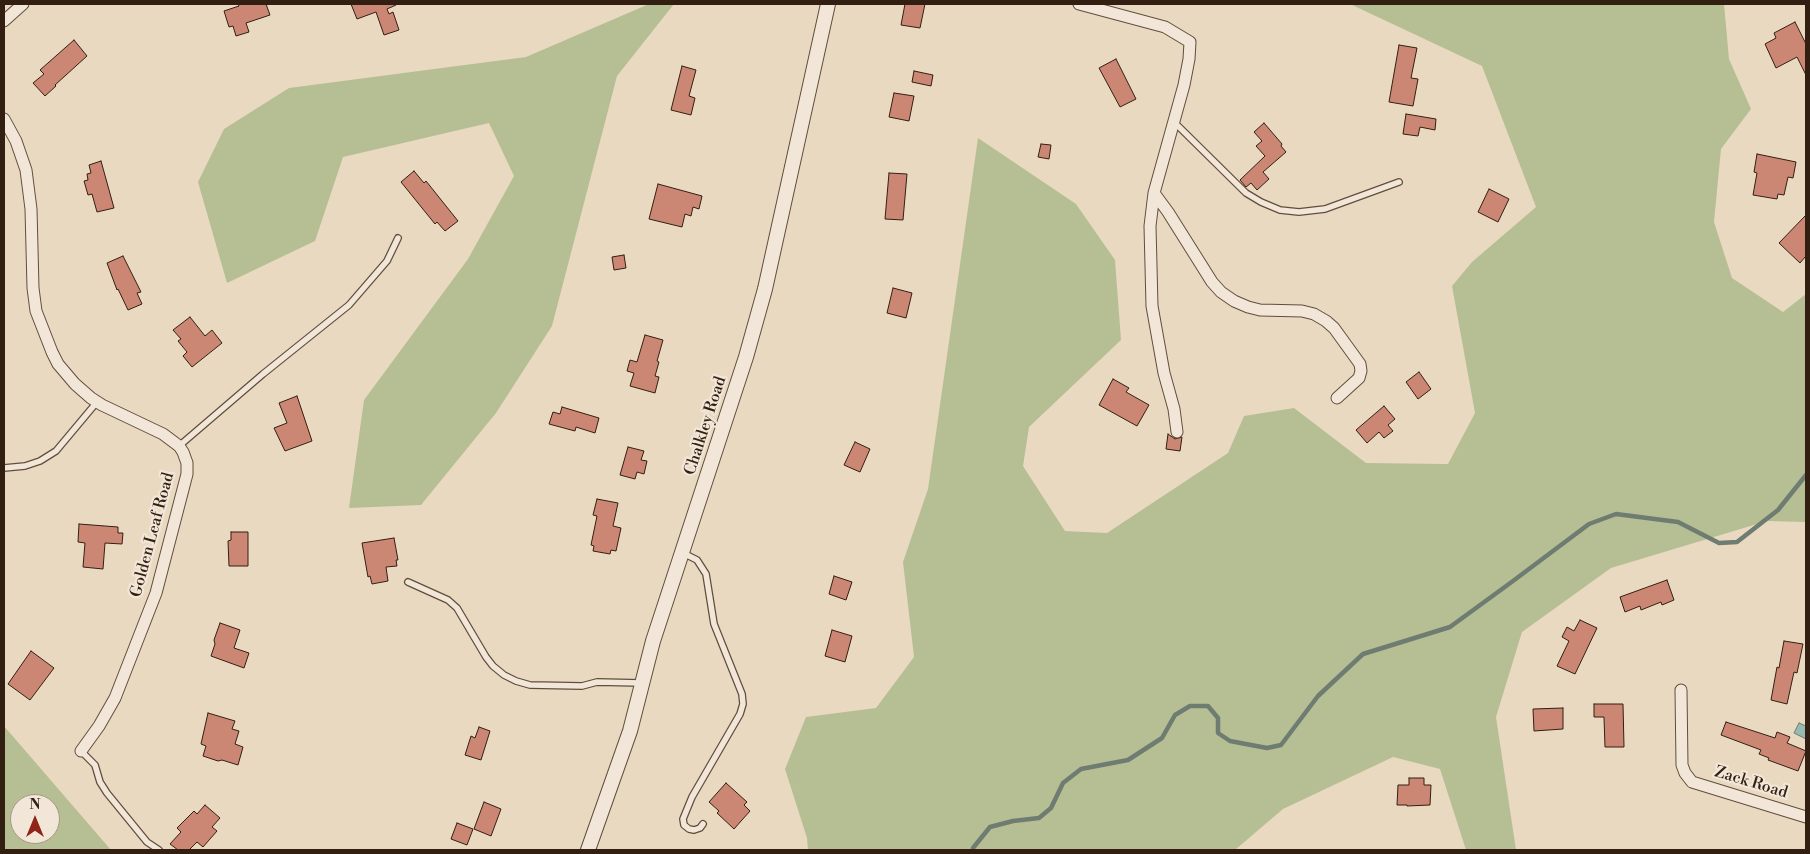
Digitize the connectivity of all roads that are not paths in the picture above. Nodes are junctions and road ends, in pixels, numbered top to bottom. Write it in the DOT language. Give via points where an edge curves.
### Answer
graph roads {
  1 [pos="23,4"];
  2 [pos="828,4"];
  3 [pos="1079,4"];
  4 [pos="4,21"];
  5 [pos="4,119"];
  6 [pos="1174,122"];
  7 [pos="1398,182"];
  8 [pos="1154,193"];
  9 [pos="398,238"];
  10 [pos="1337,398"];
  11 [pos="97,402"];
  12 [pos="1177,432"];
  13 [pos="179,446"];
  14 [pos="4,468"];
  15 [pos="683,553"];
  16 [pos="408,582"];
  17 [pos="642,682"];
  18 [pos="1681,690"];
  19 [pos="81,751"];
  20 [pos="1806,817"];
  21 [pos="703,824"];
  22 [pos="159,850"];
  23 [pos="588,850"];
  1 -- 4 [label="street"];
  2 -- 15 [label="street, Chalkley Road" via="765,289 739,383"];
  3 -- 6 [label="street" via="1165,27 1190,42 1184,85"];
  5 -- 11 [label="street" via="16,141 28,178 36,312 58,364"];
  6 -- 7 [label="lane" via="1246,193 1280,210 1325,209"];
  6 -- 8 [label="street"];
  8 -- 10 [label="street" via="1221,292 1234,301 1260,310 1314,314 1334,328 1362,371 1360,378"];
  8 -- 12 [label="street" via="1150,226 1152,306"];
  9 -- 13 [label="lane" via="388,261 349,305"];
  11 -- 13 [label="street" via="163,434"];
  11 -- 14 [label="lane" via="56,451 25,466"];
  13 -- 19 [label="street, Golden Leaf Road" via="187,463 187,474 156,593 115,698"];
  15 -- 17 [label="street, Chalkley Road"];
  15 -- 21 [label="lane" via="697,560 706,574 714,624 743,704 683,819 688,829 700,828"];
  16 -- 17 [label="lane" via="458,608 493,666 516,681 582,686 597,682"];
  17 -- 23 [label="street, Chalkley Road" via="630,731"];
  18 -- 20 [label="street, Zack Road" via="1682,766 1692,782"];
  19 -- 22 [label="lane" via="95,765 107,793 147,842"];
}
